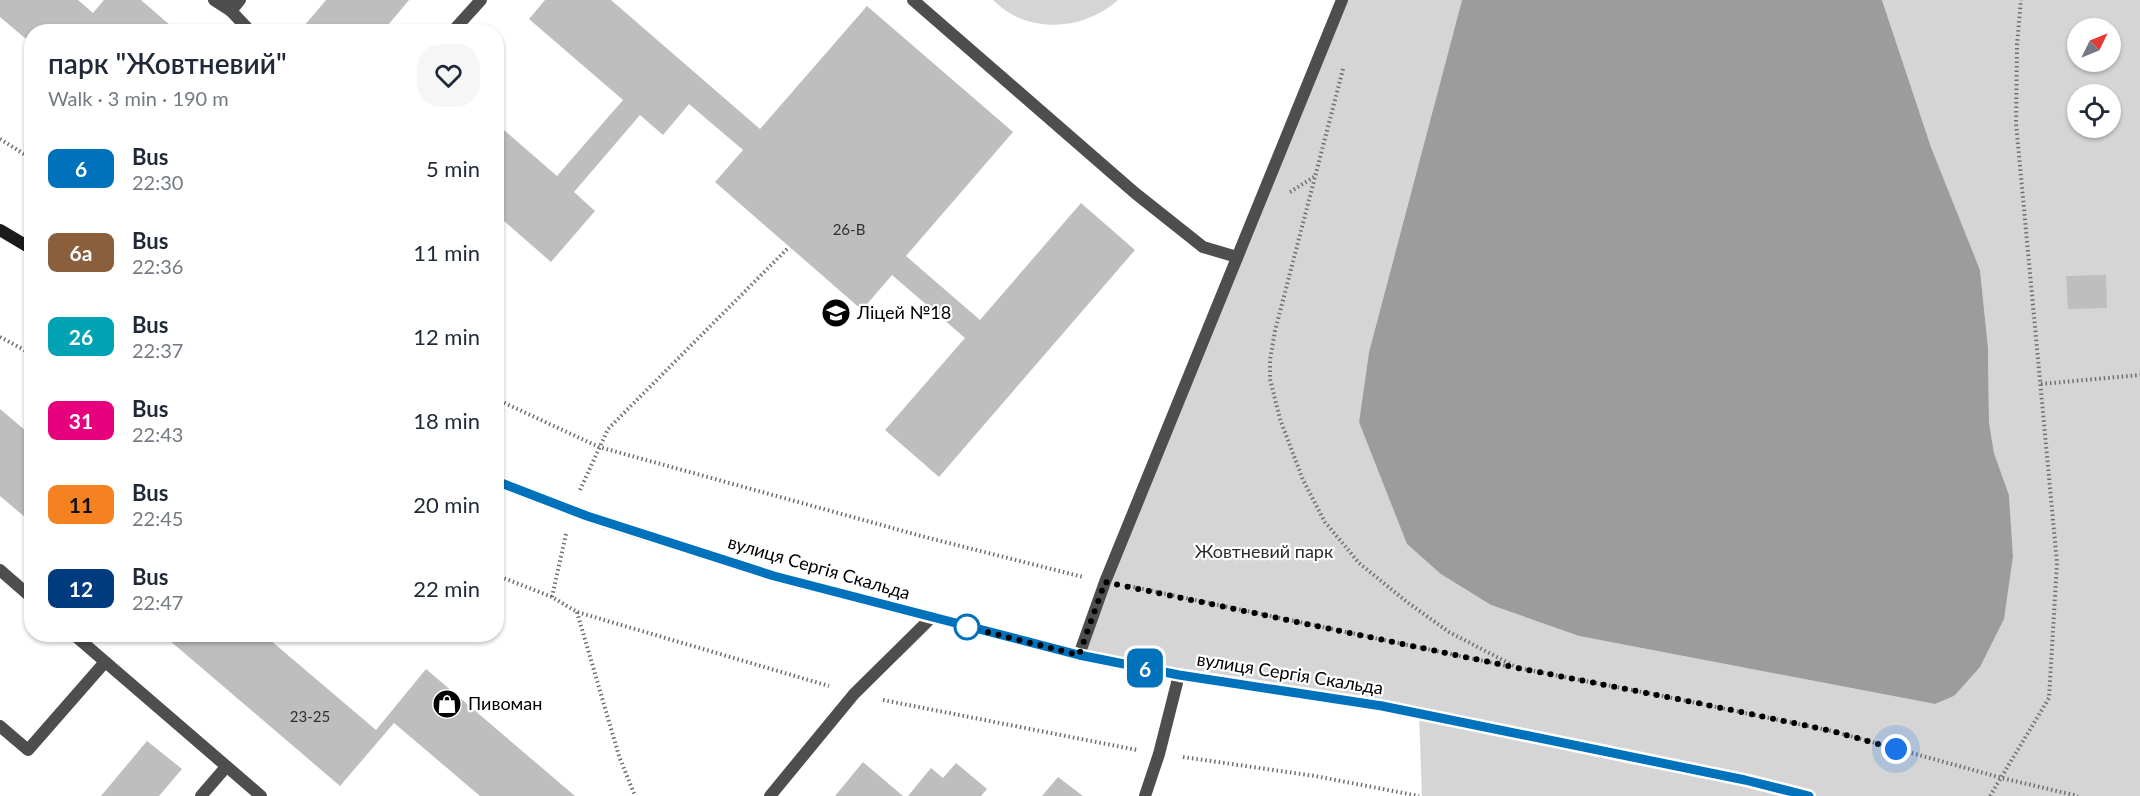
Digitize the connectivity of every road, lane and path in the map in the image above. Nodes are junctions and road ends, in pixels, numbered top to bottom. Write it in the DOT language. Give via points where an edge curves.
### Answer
graph roads {
  1 [pos="214,0"];
  2 [pos="240,0"];
  3 [pos="481,0"];
  4 [pos="913,0"];
  5 [pos="1342,0"];
  6 [pos="2021,0"];
  7 [pos="230,6"];
  8 [pos="245,24"];
  9 [pos="459,24"];
  10 [pos="1339,80"];
  11 [pos="0,140"];
  12 [pos="24,154"];
  13 [pos="0,230"];
  14 [pos="24,244"];
  15 [pos="789,247"];
  16 [pos="1237,257"];
  17 [pos="0,337"];
  18 [pos="24,350"];
  19 [pos="2140,375"];
  20 [pos="2041,384"];
  21 [pos="504,403"];
  22 [pos="599,447"];
  23 [pos="504,484"];
  24 [pos="570,511"];
  25 [pos="0,570"];
  26 [pos="504,578"];
  27 [pos="1105,582"];
  28 [pos="24,591"];
  29 [pos="552,597"];
  30 [pos="577,612"];
  31 [pos="931,618"];
  32 [pos="82,642"];
  33 [pos="1079,655"];
  34 [pos="105,662"];
  35 [pos="1518,668"];
  36 [pos="1179,675"];
  37 [pos="854,694"];
  38 [pos="0,726"];
  39 [pos="1159,754"];
  40 [pos="226,767"];
  41 [pos="2002,778"];
  42 [pos="201,796"];
  43 [pos="261,796"];
  44 [pos="635,796"];
  45 [pos="770,796"];
  46 [pos="1145,796"];
  47 [pos="1419,796"];
  48 [pos="1809,796"];
  49 [pos="1990,796"];
  50 [pos="2078,796"];
  1 -- 7 [label="street"];
  2 -- 7 [label="street"];
  3 -- 9 [label="street"];
  4 -- 16 [label="street" via="1203,247"];
  5 -- 16 [label="street"];
  6 -- 20 [label="path" via="2016,123"];
  7 -- 8 [label="street"];
  10 -- 35 [label="path" via="1272,346 1270,379 1280,419 1303,480 1325,522 1359,563 1449,632"];
  11 -- 12 [label="path"];
  13 -- 14 [label="main road"];
  15 -- 22 [label="path" via="608,429"];
  16 -- 27 [label="street"];
  17 -- 18 [label="path"];
  19 -- 20 [label="path"];
  20 -- 41 [label="path" via="2057,563 2049,699"];
  21 -- 22 [label="path"];
  22 -- 24 [label="path"];
  22 -- 27 [label="path" via="913,534"];
  23 -- 24 [label="main road, вулиця Сергія Скальда"];
  24 -- 29 [label="path"];
  24 -- 31 [label="main road, вулиця Сергія Скальда" via="774,576"];
  25 -- 28 [label="street"];
  26 -- 29 [label="path"];
  27 -- 33 [label="street"];
  27 -- 35 [label="path"];
  29 -- 30 [label="path"];
  30 -- 37 [label="path"];
  30 -- 44 [label="path" via="619,756"];
  31 -- 33 [label="main road, вулиця Сергія Скальда"];
  31 -- 37 [label="street"];
  32 -- 34 [label="street"];
  33 -- 36 [label="main road, вулиця Сергія Скальда"];
  34 -- 38 [label="street" via="28,750"];
  34 -- 40 [label="street"];
  35 -- 41 [label="path" via="1832,731"];
  36 -- 39 [label="street"];
  36 -- 48 [label="main road, вулиця Сергія Скальда" via="1382,706"];
  37 -- 39 [label="path"];
  37 -- 45 [label="street"];
  39 -- 46 [label="street"];
  39 -- 47 [label="path" via="1315,776"];
  40 -- 42 [label="street"];
  40 -- 43 [label="street"];
  41 -- 49 [label="path"];
  41 -- 50 [label="path"];
}
